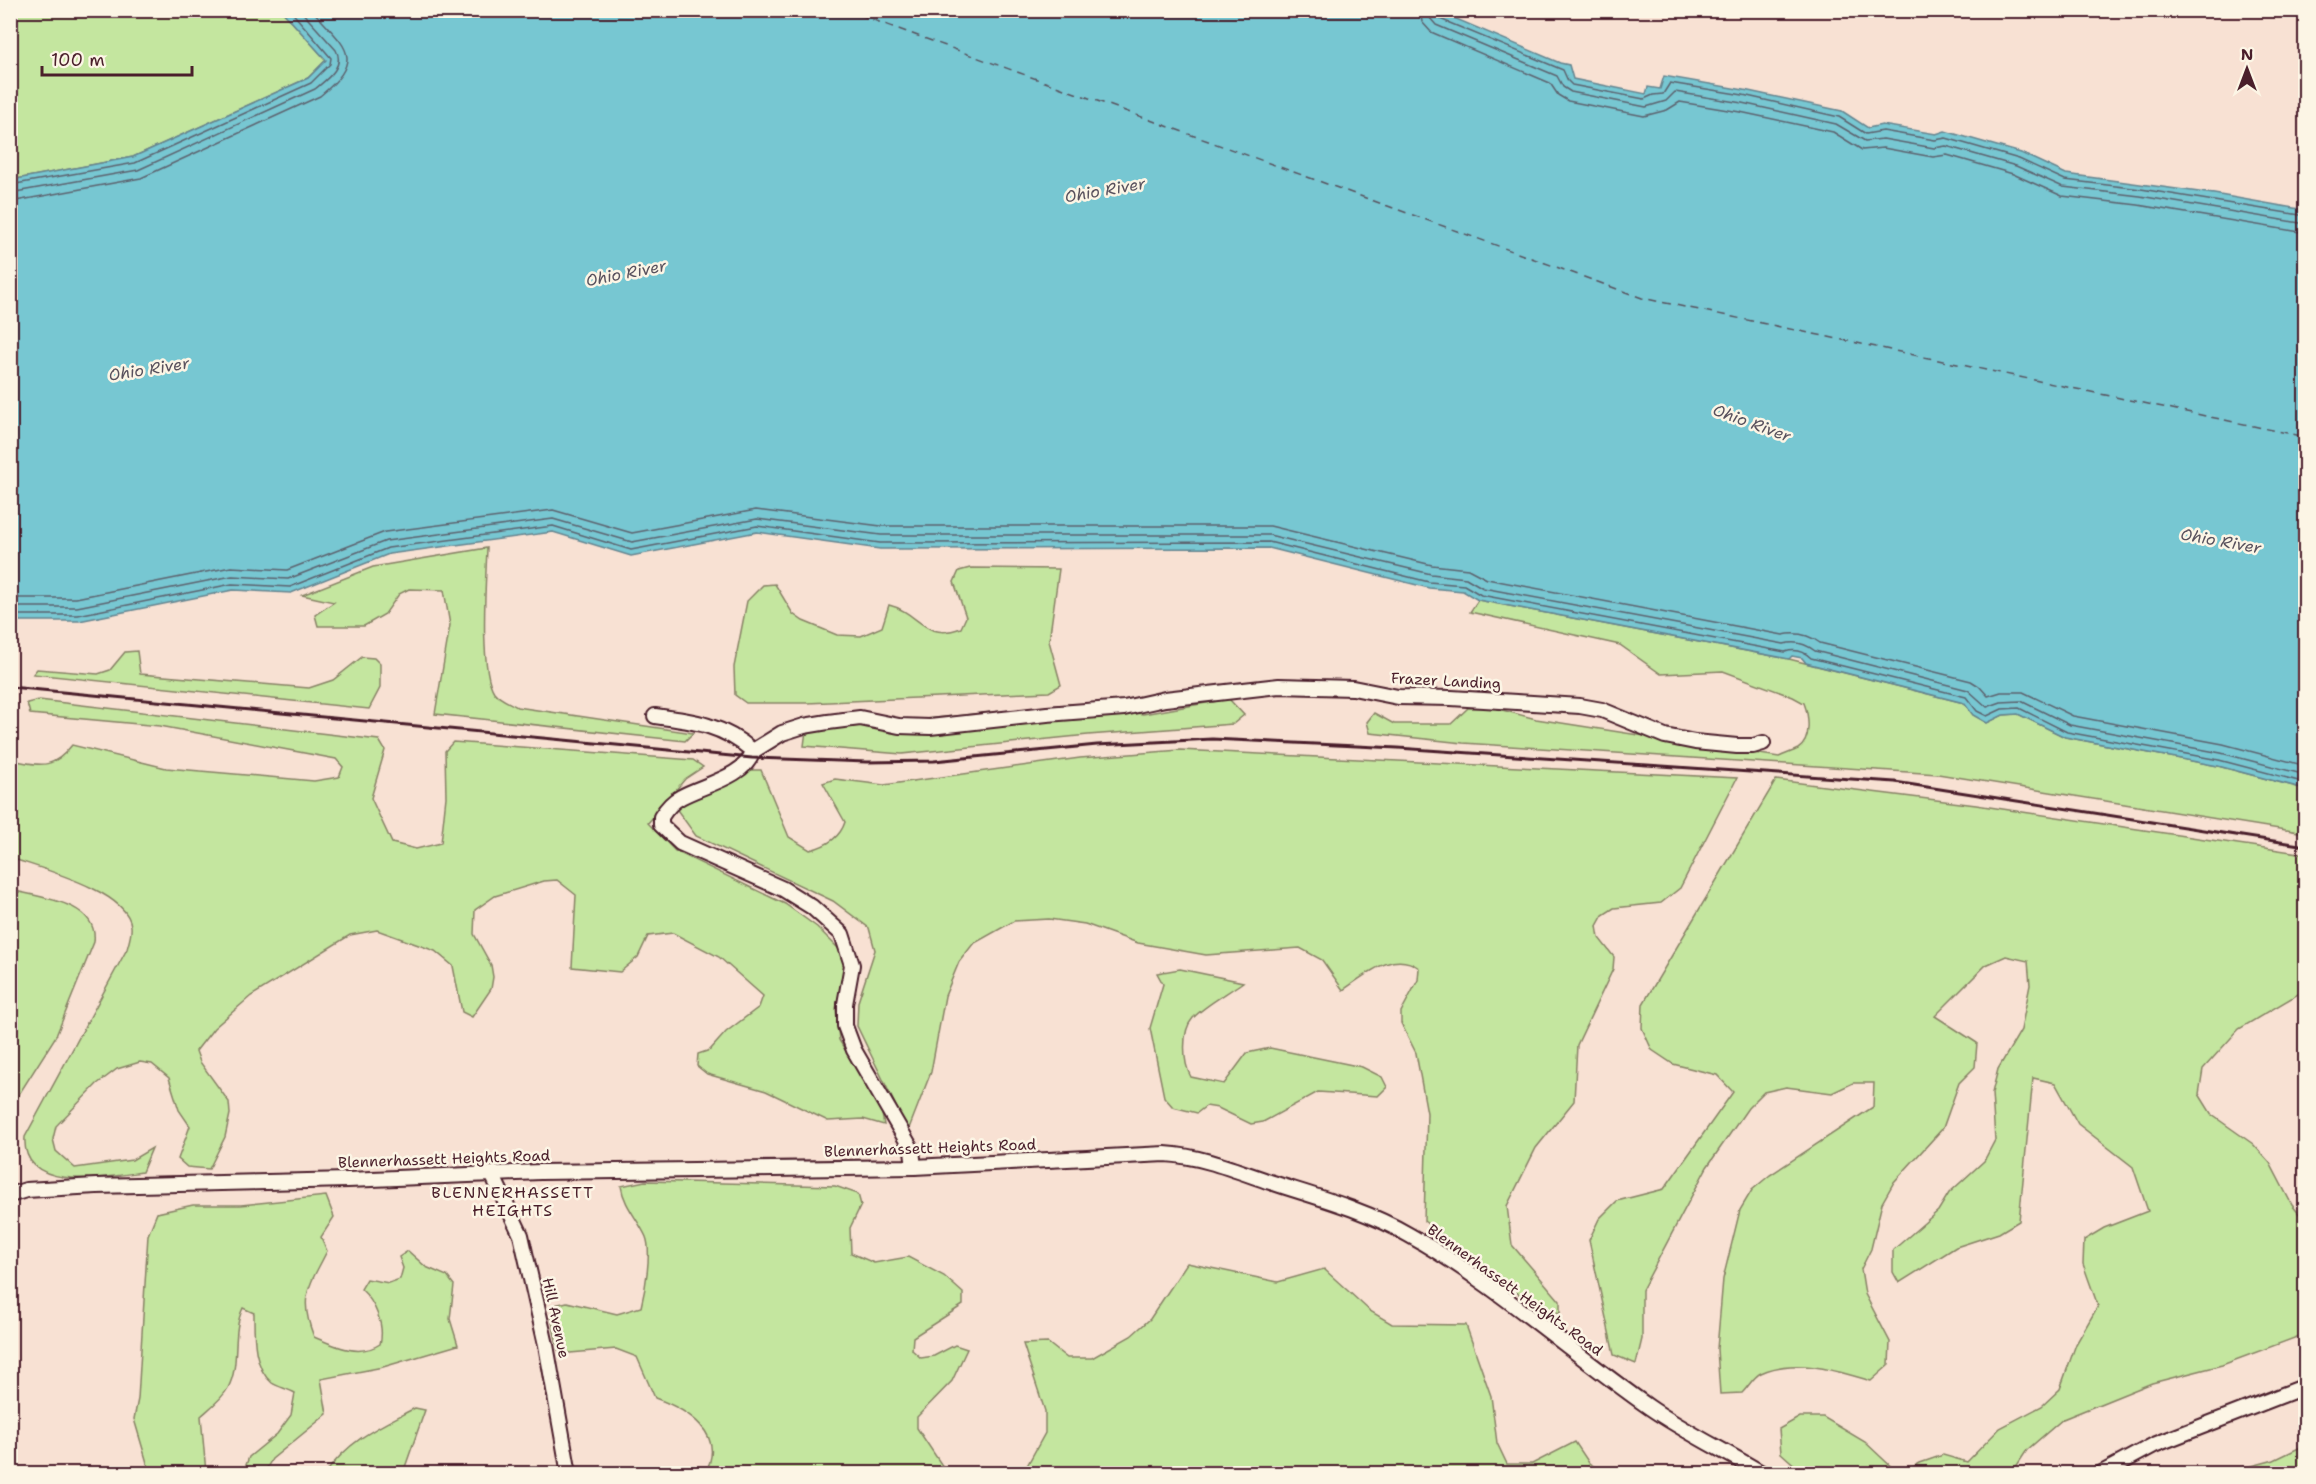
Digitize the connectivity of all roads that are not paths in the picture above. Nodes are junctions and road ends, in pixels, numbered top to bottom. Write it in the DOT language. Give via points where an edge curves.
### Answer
graph roads {
  1 [pos="655,716"];
  2 [pos="1763,743"];
  3 [pos="753,751"];
  4 [pos="914,1167"];
  5 [pos="492,1174"];
  6 [pos="10,1195"];
  7 [pos="2306,1386"];
  8 [pos="569,1473"];
  9 [pos="1763,1473"];
  10 [pos="2100,1473"];
  1 -- 3 [label="street" via="711,726"];
  2 -- 3 [label="street, Frazer Landing" via="1737,746 1665,736 1602,710 1580,706 1398,697 1353,688 1279,686 1165,699 1124,708 930,727 860,718 804,726 782,733"];
  3 -- 4 [label="street, Frazer Landing" via="752,758 724,778 674,802 660,817 660,825 680,843 783,889 842,934 852,965 845,1004 846,1026 854,1050 912,1150"];
  4 -- 5 [label="street, Blennerhassett Heights Road"];
  4 -- 9 [label="street, Blennerhassett Heights Road" via="1184,1155 1372,1217 1408,1234 1471,1275 1656,1412"];
  5 -- 6 [label="street, Blennerhassett Heights Road" via="96,1186 26,1190"];
  5 -- 8 [label="street, Hill Avenue" via="521,1235"];
  7 -- 10 [label="street" via="2154,1445"];
}
